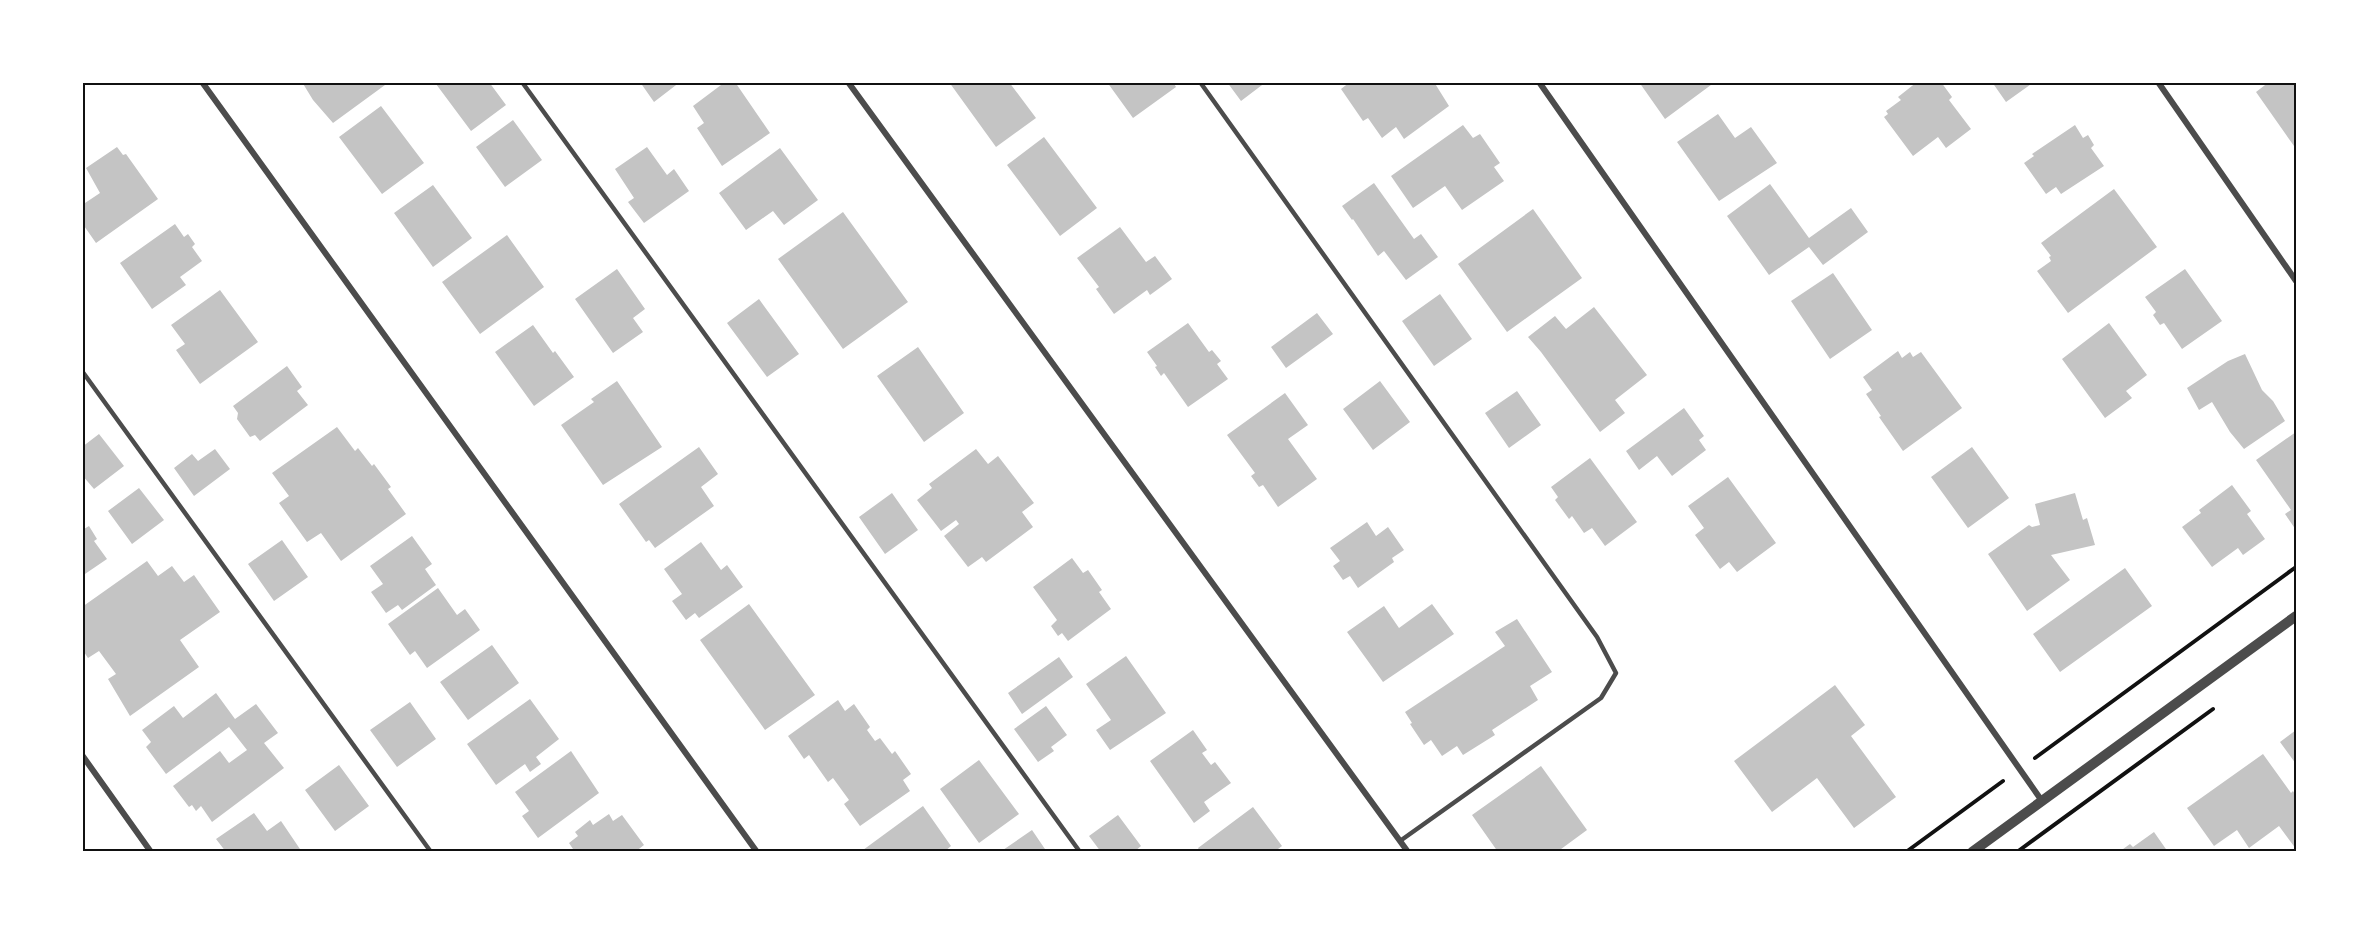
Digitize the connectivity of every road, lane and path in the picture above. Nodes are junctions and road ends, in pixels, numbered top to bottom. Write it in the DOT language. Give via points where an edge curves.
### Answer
graph roads {
  1 [pos="202,82"];
  2 [pos="522,82"];
  3 [pos="848,82"];
  4 [pos="1200,82"];
  5 [pos="1539,82"];
  6 [pos="2158,82"];
  7 [pos="2296,281"];
  8 [pos="82,371"];
  9 [pos="2296,567"];
  10 [pos="2296,616"];
  11 [pos="2222,702"];
  12 [pos="82,755"];
  13 [pos="2019,769"];
  14 [pos="2042,801"];
  15 [pos="1400,841"];
  16 [pos="151,852"];
  17 [pos="431,852"];
  18 [pos="757,852"];
  19 [pos="1080,852"];
  20 [pos="1408,852"];
  21 [pos="1906,852"];
  22 [pos="1972,852"];
  23 [pos="2017,852"];
  1 -- 18 [label="street"];
  2 -- 19 [label="lane"];
  3 -- 15 [label="street"];
  4 -- 15 [label="lane" via="1597,637 1616,673 1600,698"];
  5 -- 13 [label="street"];
  6 -- 7 [label="street"];
  8 -- 17 [label="lane"];
  9 -- 13 [label="path"];
  10 -- 14 [label="street"];
  11 -- 23 [label="path"];
  12 -- 16 [label="street"];
  13 -- 14 [label="street"];
  13 -- 21 [label="path"];
  14 -- 22 [label="street"];
  15 -- 20 [label="street"];
}
